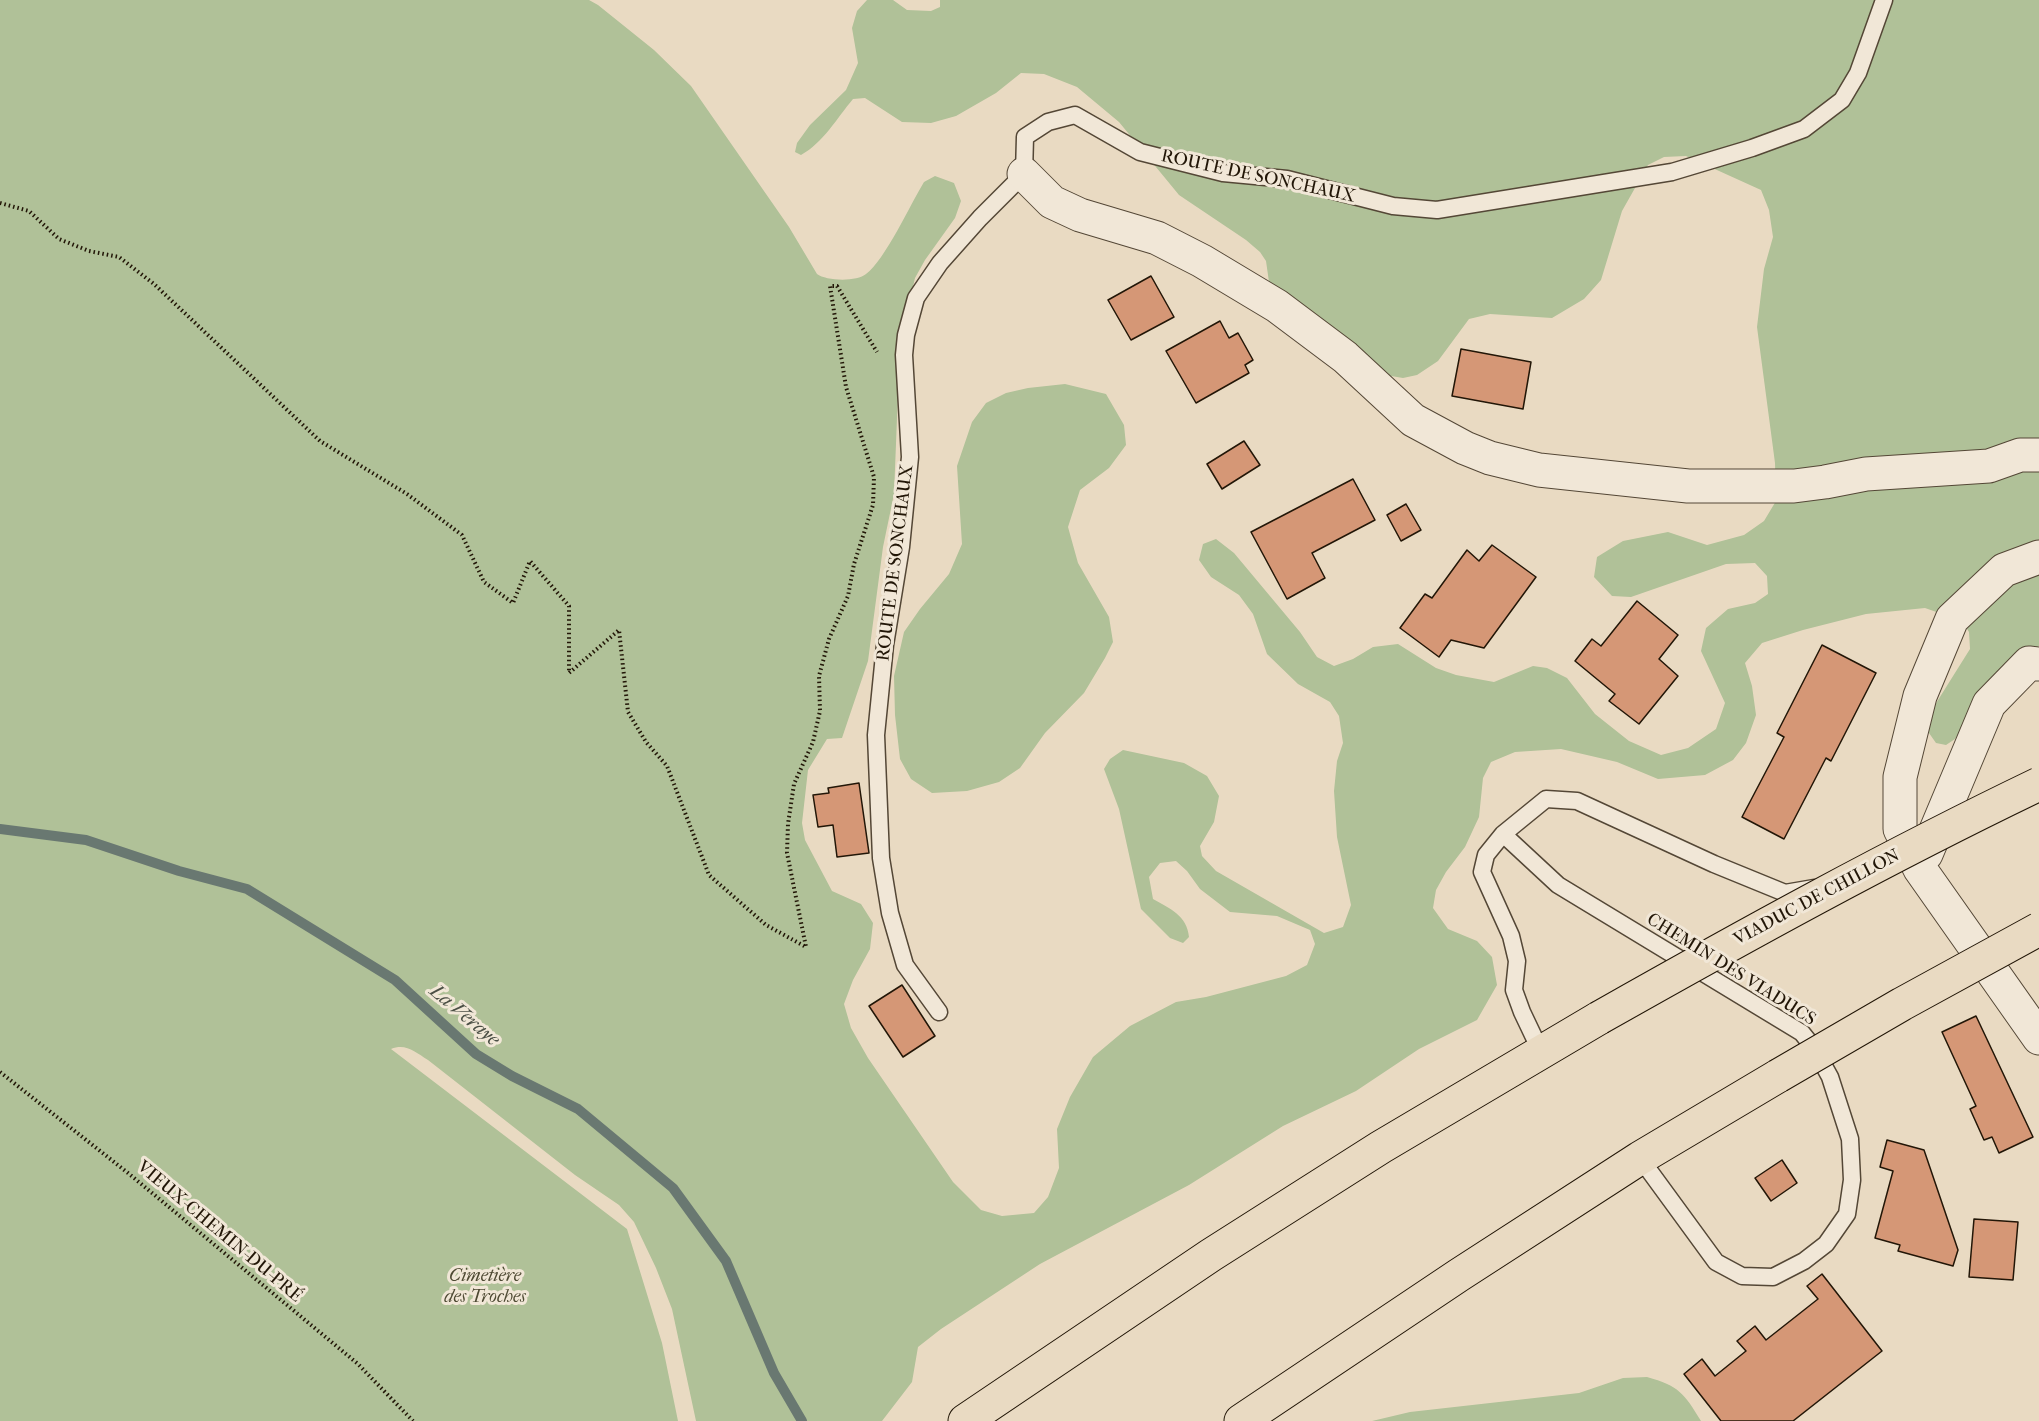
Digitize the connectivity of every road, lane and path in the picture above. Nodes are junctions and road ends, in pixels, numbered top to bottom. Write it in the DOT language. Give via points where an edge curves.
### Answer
graph roads {
  1 [pos="1884,0"];
  2 [pos="1024,174"];
  3 [pos="0,203"];
  4 [pos="905,393"];
  5 [pos="2039,455"];
  6 [pos="2039,557"];
  7 [pos="2039,664"];
  8 [pos="2039,784"];
  9 [pos="1900,830"];
  10 [pos="1503,834"];
  11 [pos="1920,869"];
  12 [pos="2039,929"];
  13 [pos="939,1012"];
  14 [pos="2039,1038"];
  15 [pos="1541,1052"];
  16 [pos="0,1072"];
  17 [pos="1640,1158"];
  18 [pos="970,1417"];
  19 [pos="413,1421"];
  20 [pos="1241,1421"];
  1 -- 2 [label="lane, ROUTE DE SONCHAUX" via="1858,73 1842,100 1804,129 1672,172 1437,210 1393,206 1287,179 1223,173 1140,152 1075,116 1048,122 1025,137"];
  2 -- 4 [label="lane, ROUTE DE SONCHAUX" via="940,263 916,298 906,335"];
  2 -- 5 [label="street" via="1052,202 1080,215 1157,238 1268,301 1345,357 1413,420 1490,458 1539,470 1688,486 1794,486 1866,474 1989,466 2020,455"];
  3 -- 4 [label="path" via="28,211 59,239 89,251 120,257 154,284 320,441 407,494 462,535 484,582 513,603 530,561 569,606 569,673 620,630 628,712 646,742 667,765 709,875 766,925 806,947 787,853 794,784 813,742 820,711 819,675 828,639 848,596 873,505 874,477 846,387 830,286 837,286"];
  4 -- 13 [label="lane, ROUTE DE SONCHAUX" via="910,457 876,735 881,858 890,913 905,965"];
  6 -- 9 [label="street" via="2004,570 1952,619 1917,707 1900,777"];
  7 -- 11 [label="street" via="2029,663 1989,704"];
  8 -- 15 [label="highway, VIADUC DE CHILLON, bridge" via="1826,892"];
  9 -- 10 [label="lane" via="1868,861 1816,887 1785,893 1577,801 1546,800"];
  9 -- 11 [label="street"];
  10 -- 15 [label="lane" via="1486,855 1482,872 1511,936 1516,961 1514,990"];
  10 -- 17 [label="lane, CHEMIN DES VIADUCS" via="1558,885 1802,1034 1830,1077 1850,1139 1852,1180 1847,1214 1826,1244 1804,1261 1773,1276 1742,1276 1716,1262"];
  11 -- 14 [label="street"];
  12 -- 17 [label="highway, bridge" via="1902,1004"];
  15 -- 18 [label="highway, VIADUC DE CHILLON" via="1231,1242"];
  16 -- 19 [label="path, VIEUX-CHEMIN-DU-PRÉ" via="358,1364"];
  17 -- 20 [label="highway"];
}
